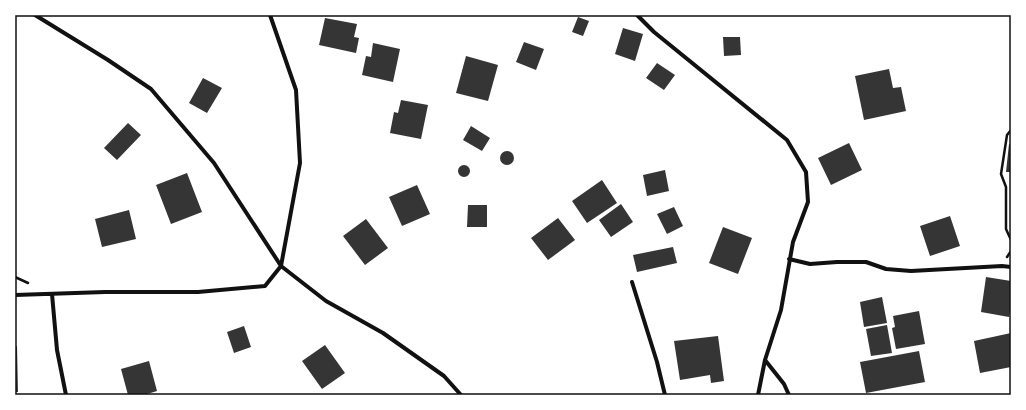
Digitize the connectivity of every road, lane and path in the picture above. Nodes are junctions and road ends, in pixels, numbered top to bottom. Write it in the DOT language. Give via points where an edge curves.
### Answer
graph roads {
  1 [pos="35,15"];
  2 [pos="270,15"];
  3 [pos="637,15"];
  4 [pos="1011,130"];
  5 [pos="1011,240"];
  6 [pos="789,259"];
  7 [pos="281,266"];
  8 [pos="1011,267"];
  9 [pos="632,282"];
  10 [pos="52,294"];
  11 [pos="15,295"];
  12 [pos="765,360"];
  13 [pos="66,395"];
  14 [pos="460,395"];
  15 [pos="665,395"];
  16 [pos="758,395"];
  17 [pos="789,395"];
  1 -- 7 [label="street" via="151,89 214,163"];
  2 -- 7 [label="street" via="296,90 300,156"];
  3 -- 6 [label="street" via="654,32 787,140 806,172 808,202"];
  4 -- 5 [label="path" via="1007,135 1001,174 1006,187 1006,229"];
  6 -- 8 [label="street" via="810,264 866,262 886,269 911,271"];
  6 -- 12 [label="street" via="781,310"];
  7 -- 10 [label="street" via="265,286 198,292"];
  7 -- 14 [label="street" via="326,301 383,333 444,376"];
  9 -- 15 [label="street"];
  10 -- 11 [label="street"];
  10 -- 13 [label="street" via="57,350"];
  12 -- 16 [label="street"];
  12 -- 17 [label="street" via="784,384"];
}
